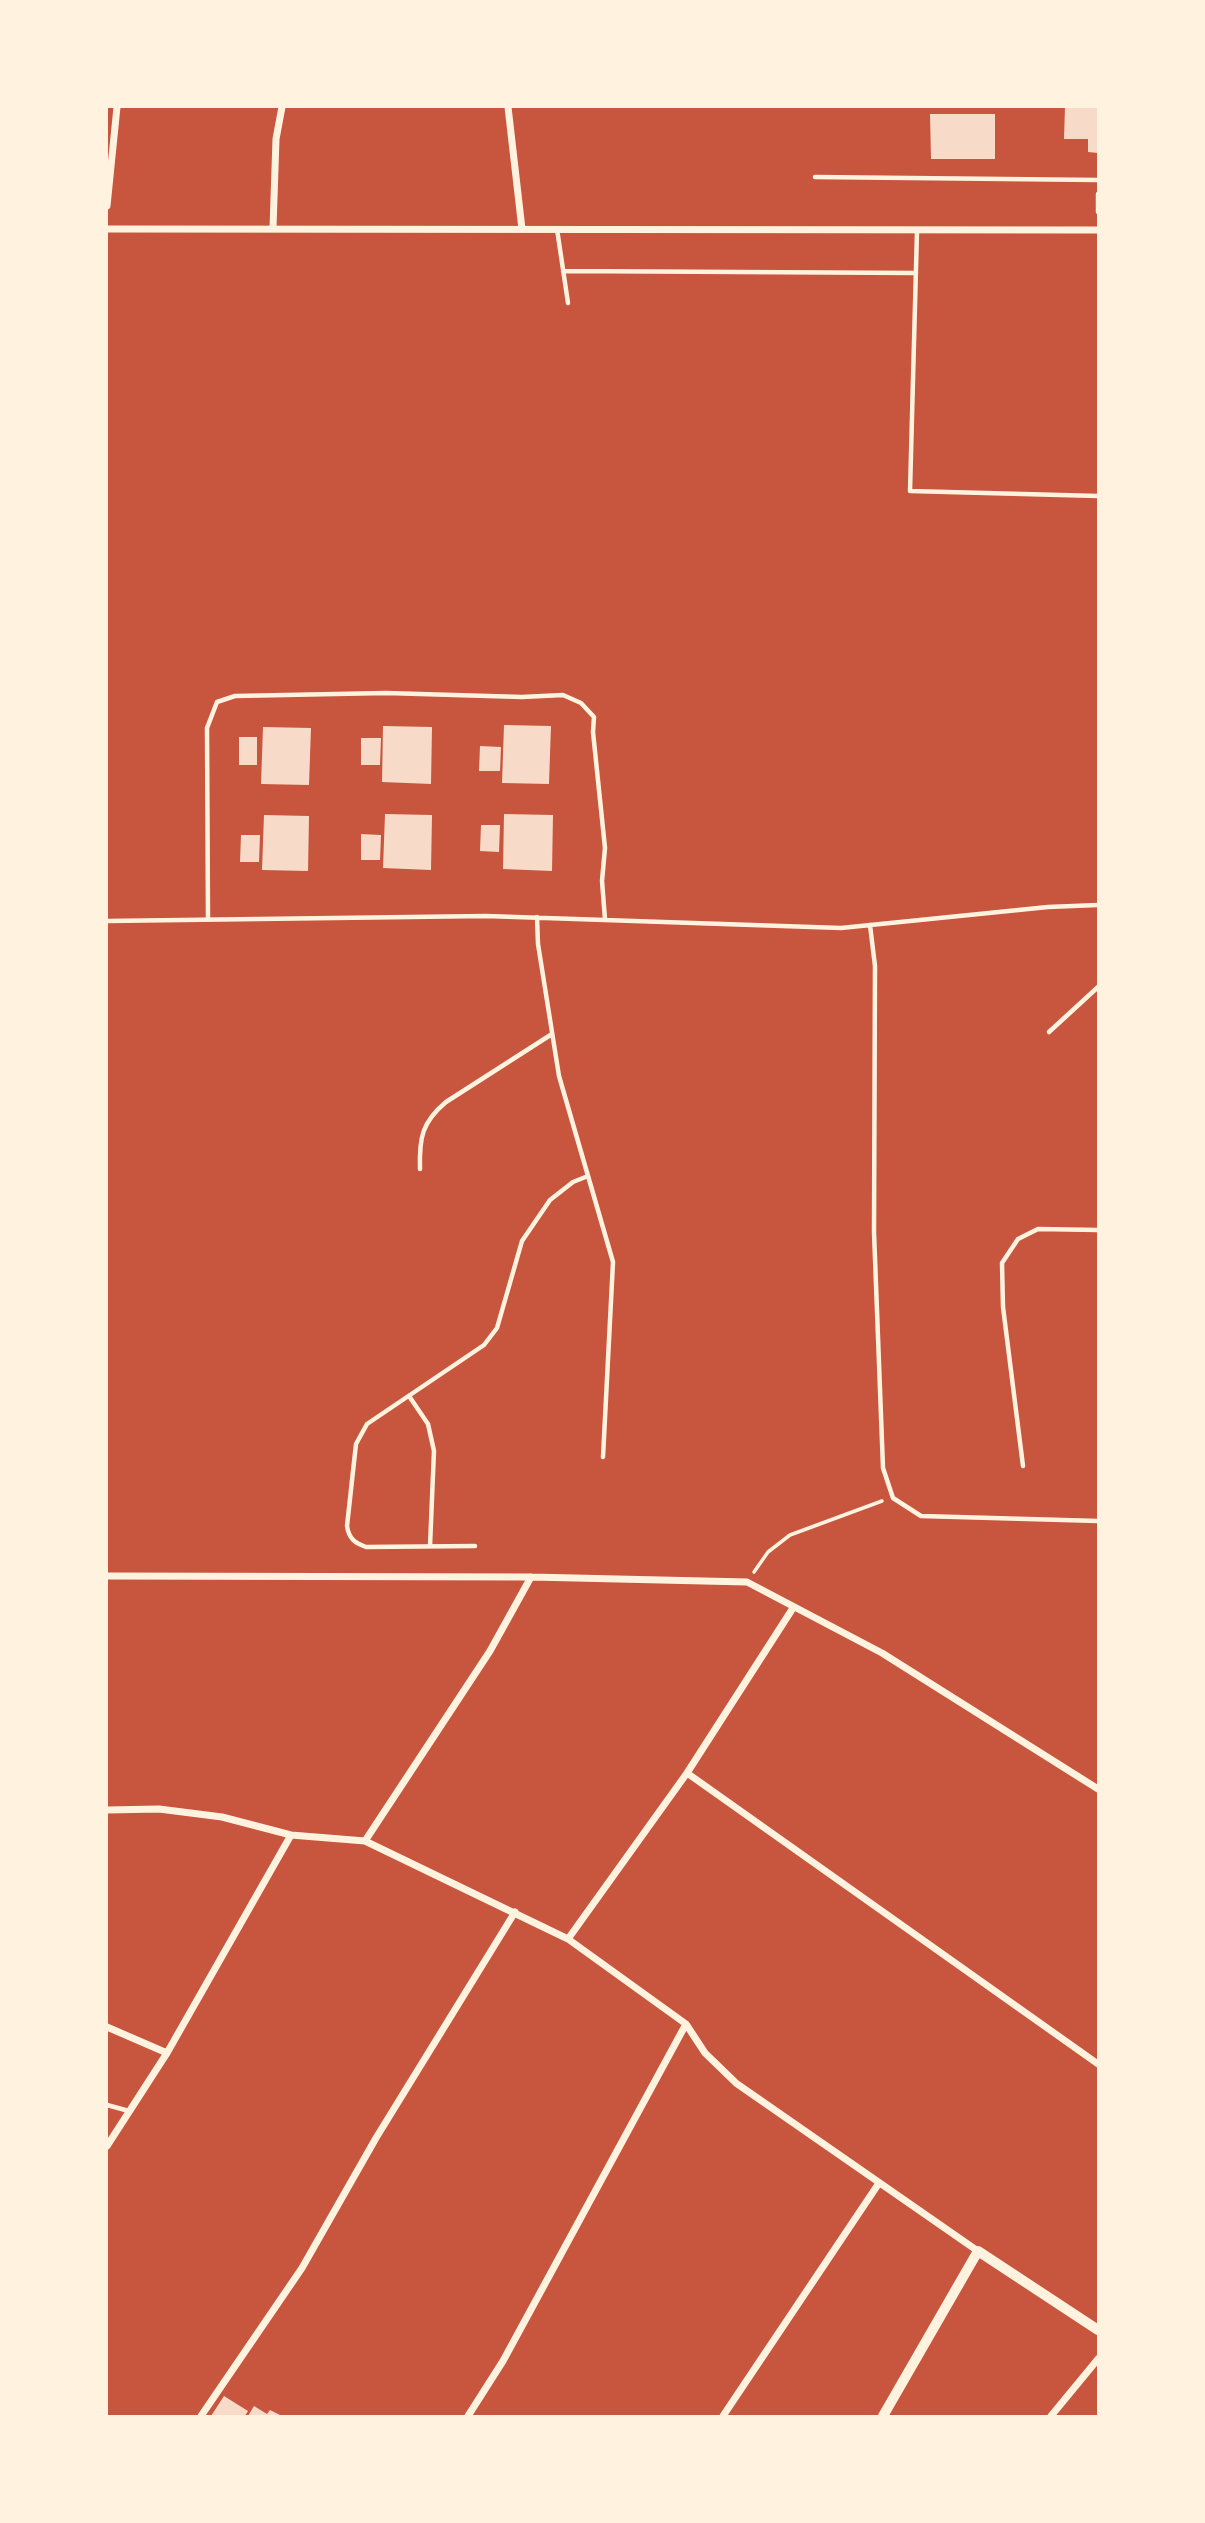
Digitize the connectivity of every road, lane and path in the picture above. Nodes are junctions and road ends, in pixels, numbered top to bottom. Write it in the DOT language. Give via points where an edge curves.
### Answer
graph roads {
  1 [pos="117,107"];
  2 [pos="282,107"];
  3 [pos="508,107"];
  4 [pos="815,177"];
  5 [pos="1098,180"];
  6 [pos="1098,194"];
  7 [pos="1098,202"];
  8 [pos="107,206"];
  9 [pos="1098,212"];
  10 [pos="273,228"];
  11 [pos="107,229"];
  12 [pos="522,229"];
  13 [pos="557,229"];
  14 [pos="917,230"];
  15 [pos="1098,230"];
  16 [pos="563,271"];
  17 [pos="916,273"];
  18 [pos="568,303"];
  19 [pos="1098,496"];
  20 [pos="1098,905"];
  21 [pos="537,917"];
  22 [pos="208,919"];
  23 [pos="605,919"];
  24 [pos="107,921"];
  25 [pos="870,925"];
  26 [pos="1098,987"];
  27 [pos="1049,1032"];
  28 [pos="552,1034"];
  29 [pos="420,1169"];
  30 [pos="588,1176"];
  31 [pos="1098,1230"];
  32 [pos="410,1396"];
  33 [pos="603,1457"];
  34 [pos="1023,1466"];
  35 [pos="893,1497"];
  36 [pos="1098,1521"];
  37 [pos="430,1546"];
  38 [pos="475,1546"];
  39 [pos="107,1576"];
  40 [pos="531,1577"];
  41 [pos="747,1582"];
  42 [pos="793,1608"];
  43 [pos="687,1773"];
  44 [pos="1098,1789"];
  45 [pos="107,1810"];
  46 [pos="291,1835"];
  47 [pos="365,1841"];
  48 [pos="515,1912"];
  49 [pos="568,1939"];
  50 [pos="686,2024"];
  51 [pos="107,2027"];
  52 [pos="167,2053"];
  53 [pos="1098,2064"];
  54 [pos="107,2105"];
  55 [pos="130,2111"];
  56 [pos="107,2146"];
  57 [pos="879,2183"];
  58 [pos="978,2251"];
  59 [pos="1098,2330"];
  60 [pos="1098,2359"];
  61 [pos="201,2416"];
  62 [pos="468,2416"];
  63 [pos="723,2416"];
  64 [pos="883,2416"];
  65 [pos="1051,2416"];
  1 -- 8 [label="street"];
  2 -- 10 [label="street" via="276,139"];
  3 -- 12 [label="street"];
  4 -- 5 [label="lane"];
  6 -- 7 [label="lane"];
  7 -- 9 [label="lane"];
  10 -- 11 [label="street"];
  10 -- 12 [label="street"];
  12 -- 13 [label="street"];
  13 -- 14 [label="street"];
  13 -- 16 [label="lane"];
  14 -- 15 [label="street"];
  14 -- 17 [label="lane"];
  16 -- 17 [label="lane"];
  16 -- 18 [label="lane"];
  17 -- 19 [label="lane" via="910,491"];
  20 -- 25 [label="lane"];
  21 -- 22 [label="lane"];
  21 -- 23 [label="lane"];
  21 -- 28 [label="lane"];
  22 -- 23 [label="lane" via="207,728 217,702 234,696 386,693 563,695 594,717 605,848"];
  22 -- 24 [label="lane"];
  23 -- 25 [label="lane" via="841,928"];
  25 -- 35 [label="lane" via="875,966 874,1232 883,1468"];
  26 -- 27 [label="lane"];
  28 -- 29 [label="lane" via="431,1115 422,1134"];
  28 -- 30 [label="lane" via="559,1076"];
  30 -- 32 [label="lane" via="550,1200 522,1241 497,1328 484,1345"];
  30 -- 33 [label="lane" via="613,1262"];
  31 -- 34 [label="lane" via="1038,1229 1018,1240 1002,1263 1003,1307"];
  32 -- 37 [label="lane" via="428,1424 434,1451"];
  32 -- 37 [label="lane" via="367,1424 356,1444 348,1533 366,1546"];
  35 -- 36 [label="lane" via="921,1516"];
  35 -- 41 [label="path" via="790,1535 768,1552"];
  37 -- 38 [label="lane"];
  39 -- 40 [label="street"];
  40 -- 41 [label="street"];
  40 -- 47 [label="street" via="490,1651"];
  41 -- 42 [label="street"];
  42 -- 43 [label="street"];
  42 -- 44 [label="street" via="883,1653"];
  43 -- 49 [label="street"];
  43 -- 53 [label="street"];
  45 -- 46 [label="street" via="159,1809 222,1817"];
  46 -- 47 [label="street"];
  46 -- 52 [label="street"];
  47 -- 48 [label="street"];
  48 -- 49 [label="street"];
  48 -- 61 [label="street" via="302,2268"];
  49 -- 50 [label="street"];
  50 -- 57 [label="street" via="705,2053 736,2083"];
  50 -- 62 [label="street" via="503,2361"];
  51 -- 52 [label="street"];
  52 -- 55 [label="street"];
  54 -- 55 [label="lane"];
  55 -- 56 [label="street"];
  57 -- 58 [label="street"];
  57 -- 63 [label="street"];
  58 -- 59 [label="street"];
  58 -- 64 [label="street"];
  60 -- 65 [label="street"];
}
